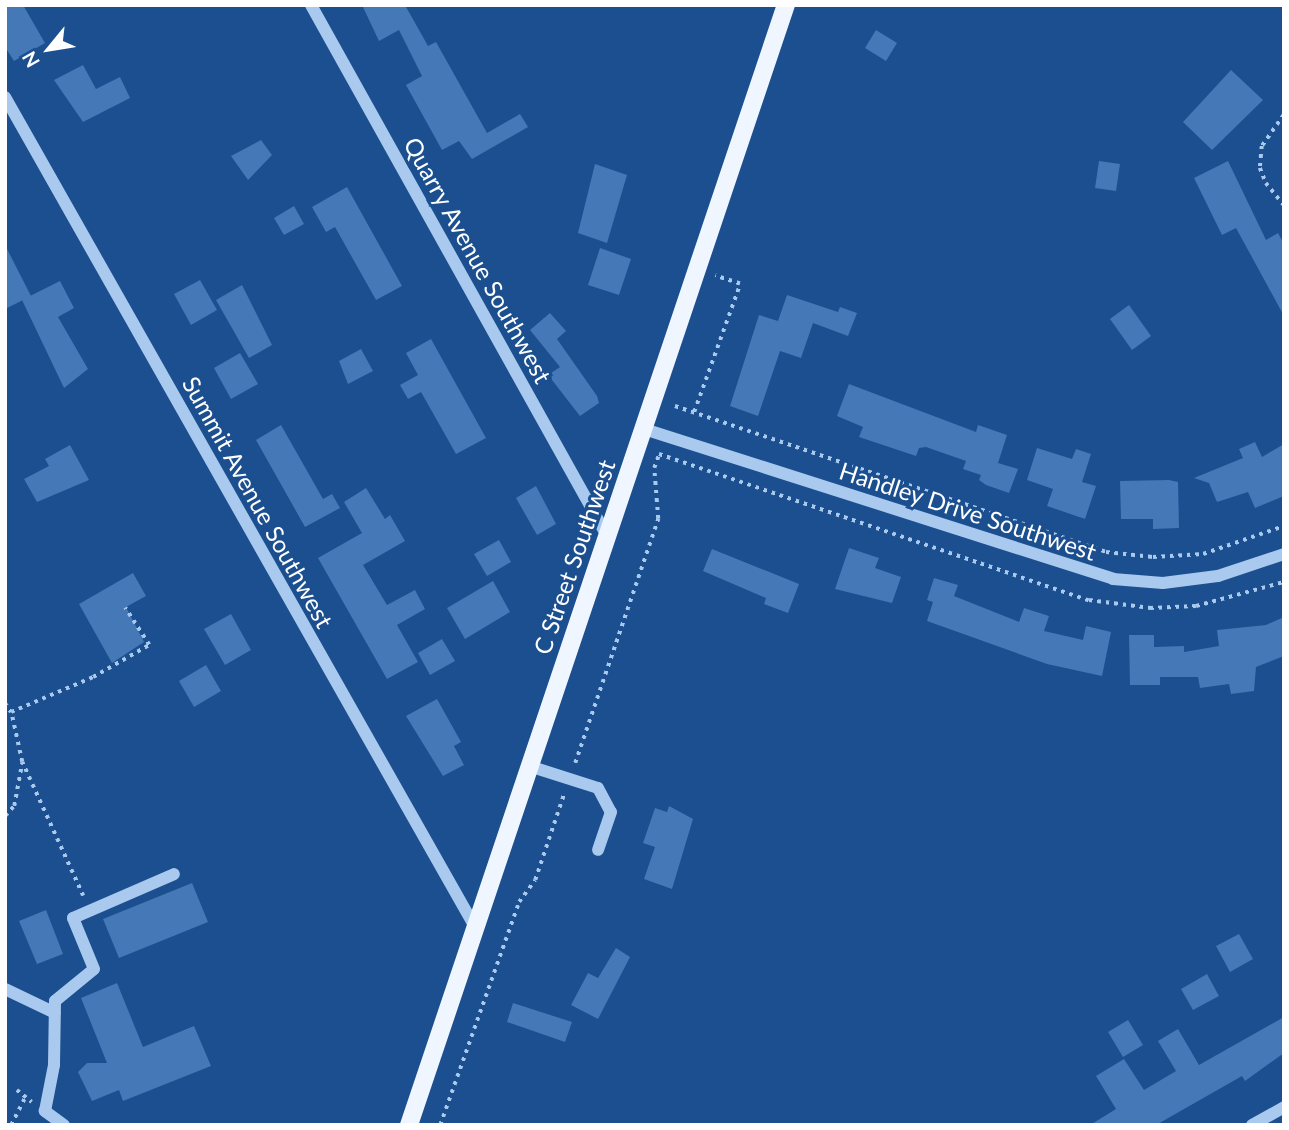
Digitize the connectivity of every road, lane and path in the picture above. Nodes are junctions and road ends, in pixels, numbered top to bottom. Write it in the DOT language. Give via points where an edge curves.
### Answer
graph roads {
  1 [pos="311,5"];
  2 [pos="786,5"];
  3 [pos="5,97"];
  4 [pos="1284,115"];
  5 [pos="1284,205"];
  6 [pos="697,271"];
  7 [pos="675,406"];
  8 [pos="694,412"];
  9 [pos="644,429"];
  10 [pos="1284,526"];
  11 [pos="607,536"];
  12 [pos="1284,554"];
  13 [pos="1284,582"];
  14 [pos="125,608"];
  15 [pos="5,703"];
  16 [pos="11,712"];
  17 [pos="22,762"];
  18 [pos="529,766"];
  19 [pos="570,777"];
  20 [pos="5,816"];
  21 [pos="598,849"];
  22 [pos="174,874"];
  23 [pos="90,911"];
  24 [pos="475,927"];
  25 [pos="5,989"];
  26 [pos="55,1013"];
  27 [pos="24,1097"];
  28 [pos="1284,1107"];
  29 [pos="45,1111"];
  30 [pos="11,1125"];
  31 [pos="38,1125"];
  32 [pos="64,1125"];
  33 [pos="410,1125"];
  34 [pos="440,1125"];
  35 [pos="1252,1125"];
  1 -- 11 [label="street, Quarry Avenue Southwest"];
  2 -- 6 [label="main road, C Street Southwest"];
  3 -- 24 [label="street, Summit Avenue Southwest"];
  4 -- 5 [label="path" via="1262,146 1260,168"];
  6 -- 8 [label="path" via="740,284"];
  6 -- 9 [label="main road, C Street Southwest"];
  7 -- 8 [label="path"];
  8 -- 10 [label="path" via="1106,552 1153,557 1203,554"];
  9 -- 11 [label="main road, C Street Southwest"];
  9 -- 12 [label="street, Handley Drive Southwest" via="1113,579 1163,583 1218,576"];
  11 -- 18 [label="main road, C Street Southwest"];
  13 -- 19 [label="path" via="1196,606 1150,608 1089,600 659,454 654,468 658,519"];
  14 -- 16 [label="path" via="149,645 93,677"];
  15 -- 16 [label="path"];
  16 -- 17 [label="path"];
  17 -- 20 [label="path" via="13,806"];
  17 -- 23 [label="path"];
  18 -- 19 [label="street"];
  18 -- 24 [label="main road, C Street Southwest"];
  19 -- 21 [label="street" via="598,788 609,801 611,812"];
  19 -- 34 [label="path" via="535,880 519,902"];
  22 -- 23 [label="street"];
  23 -- 26 [label="street" via="73,918 94,969 55,1001"];
  24 -- 33 [label="main road, C Street Southwest"];
  25 -- 26 [label="street"];
  26 -- 29 [label="street" via="54,1065"];
  27 -- 30 [label="path"];
  28 -- 35 [label="street"];
  29 -- 31 [label="street"];
  29 -- 32 [label="street"];
}
